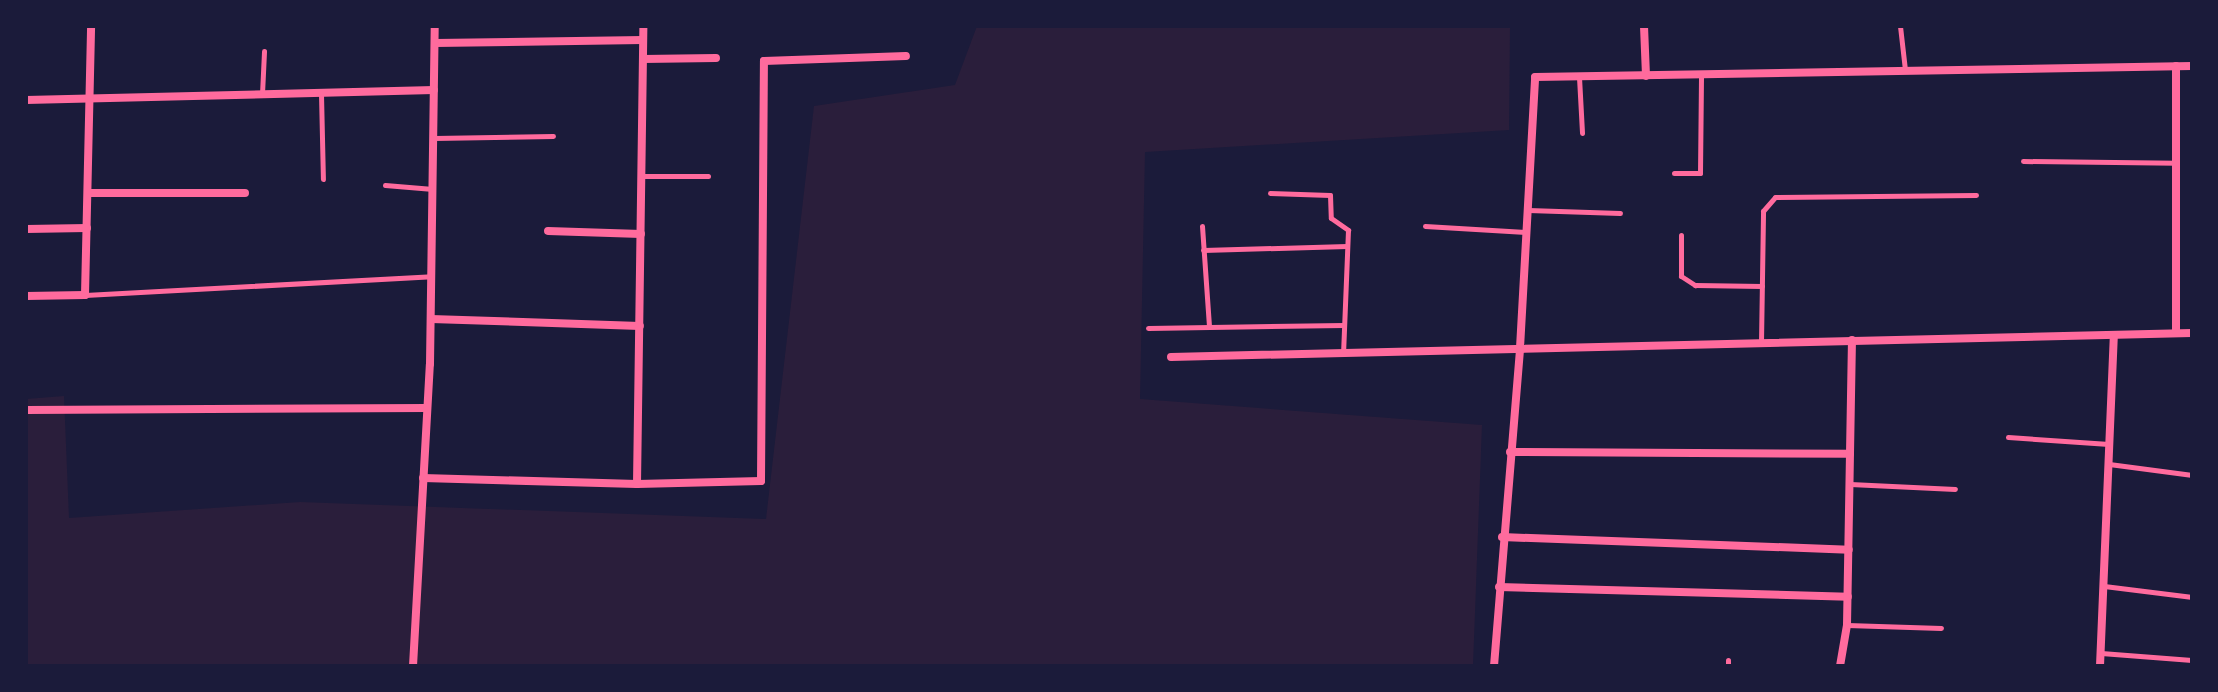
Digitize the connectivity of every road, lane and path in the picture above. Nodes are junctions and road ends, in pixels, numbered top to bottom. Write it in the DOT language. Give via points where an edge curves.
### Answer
graph roads {
  1 [pos="91,26"];
  2 [pos="435,26"];
  3 [pos="643,26"];
  4 [pos="1644,26"];
  5 [pos="1900,26"];
  6 [pos="643,40"];
  7 [pos="435,43"];
  8 [pos="264,51"];
  9 [pos="906,56"];
  10 [pos="716,58"];
  11 [pos="643,59"];
  12 [pos="2176,66"];
  13 [pos="2192,66"];
  14 [pos="1905,71"];
  15 [pos="1646,76"];
  16 [pos="1701,76"];
  17 [pos="1579,77"];
  18 [pos="434,90"];
  19 [pos="321,93"];
  20 [pos="262,94"];
  21 [pos="91,98"];
  22 [pos="26,100"];
  23 [pos="1582,133"];
  24 [pos="553,136"];
  25 [pos="434,138"];
  26 [pos="2023,161"];
  27 [pos="2176,163"];
  28 [pos="1674,173"];
  29 [pos="642,176"];
  30 [pos="708,176"];
  31 [pos="323,179"];
  32 [pos="385,185"];
  33 [pos="433,189"];
  34 [pos="88,193"];
  35 [pos="245,193"];
  36 [pos="1270,193"];
  37 [pos="1976,195"];
  38 [pos="1528,210"];
  39 [pos="1620,213"];
  40 [pos="1202,226"];
  41 [pos="1425,226"];
  42 [pos="87,228"];
  43 [pos="26,229"];
  44 [pos="548,231"];
  45 [pos="1527,232"];
  46 [pos="641,234"];
  47 [pos="1681,235"];
  48 [pos="1347,246"];
  49 [pos="1203,250"];
  50 [pos="431,276"];
  51 [pos="1762,286"];
  52 [pos="85,295"];
  53 [pos="26,296"];
  54 [pos="431,319"];
  55 [pos="1344,325"];
  56 [pos="640,326"];
  57 [pos="1209,327"];
  58 [pos="1148,328"];
  59 [pos="2176,333"];
  60 [pos="2192,333"];
  61 [pos="2114,335"];
  62 [pos="1852,340"];
  63 [pos="1761,342"];
  64 [pos="1520,348"];
  65 [pos="1343,353"];
  66 [pos="1171,357"];
  67 [pos="427,408"];
  68 [pos="26,410"];
  69 [pos="2008,437"];
  70 [pos="2110,444"];
  71 [pos="1510,452"];
  72 [pos="1850,454"];
  73 [pos="2109,464"];
  74 [pos="2192,475"];
  75 [pos="423,478"];
  76 [pos="637,484"];
  77 [pos="1850,484"];
  78 [pos="1955,489"];
  79 [pos="1502,537"];
  80 [pos="1849,550"];
  81 [pos="2103,586"];
  82 [pos="1499,587"];
  83 [pos="1848,597"];
  84 [pos="2192,597"];
  85 [pos="1847,625"];
  86 [pos="1941,628"];
  87 [pos="2100,653"];
  88 [pos="2192,660"];
  89 [pos="413,666"];
  90 [pos="1494,666"];
  91 [pos="1840,666"];
  92 [pos="2100,666"];
  1 -- 21 [label="street"];
  2 -- 7 [label="street"];
  3 -- 6 [label="street"];
  4 -- 15 [label="street"];
  5 -- 14 [label="lane"];
  6 -- 7 [label="street"];
  6 -- 11 [label="street"];
  7 -- 18 [label="street"];
  8 -- 20 [label="lane"];
  9 -- 76 [label="street" via="764,61 761,481"];
  10 -- 11 [label="street"];
  11 -- 29 [label="street"];
  12 -- 13 [label="street"];
  12 -- 14 [label="street"];
  12 -- 27 [label="street"];
  14 -- 16 [label="street"];
  15 -- 16 [label="street"];
  15 -- 17 [label="street"];
  16 -- 28 [label="lane" via="1700,173"];
  17 -- 23 [label="lane"];
  17 -- 38 [label="street" via="1535,77"];
  18 -- 19 [label="street"];
  18 -- 25 [label="street"];
  19 -- 20 [label="street"];
  19 -- 31 [label="lane"];
  20 -- 21 [label="street"];
  21 -- 22 [label="street"];
  21 -- 34 [label="street"];
  24 -- 25 [label="lane"];
  25 -- 33 [label="street"];
  26 -- 27 [label="lane"];
  27 -- 59 [label="street"];
  29 -- 30 [label="lane"];
  29 -- 46 [label="street"];
  32 -- 33 [label="lane"];
  33 -- 50 [label="street"];
  34 -- 35 [label="street"];
  34 -- 42 [label="street"];
  36 -- 48 [label="lane" via="1330,195 1331,218 1348,230"];
  37 -- 51 [label="lane" via="1775,197 1763,211"];
  38 -- 39 [label="lane"];
  38 -- 45 [label="street"];
  40 -- 49 [label="lane"];
  41 -- 45 [label="lane"];
  42 -- 43 [label="street"];
  42 -- 52 [label="street"];
  44 -- 46 [label="street"];
  45 -- 64 [label="street"];
  46 -- 56 [label="street"];
  47 -- 51 [label="lane" via="1681,276 1695,285"];
  48 -- 49 [label="lane"];
  48 -- 55 [label="lane"];
  49 -- 57 [label="lane"];
  50 -- 52 [label="lane"];
  50 -- 54 [label="street"];
  51 -- 63 [label="lane"];
  52 -- 53 [label="street"];
  54 -- 56 [label="street"];
  54 -- 67 [label="street"];
  55 -- 57 [label="lane"];
  55 -- 65 [label="lane"];
  56 -- 76 [label="street"];
  57 -- 58 [label="lane"];
  59 -- 60 [label="street"];
  59 -- 61 [label="street"];
  61 -- 62 [label="street"];
  61 -- 70 [label="street"];
  62 -- 63 [label="street"];
  62 -- 72 [label="street"];
  63 -- 64 [label="street"];
  64 -- 65 [label="street"];
  64 -- 71 [label="street"];
  65 -- 66 [label="street"];
  67 -- 68 [label="street"];
  67 -- 75 [label="street"];
  69 -- 70 [label="lane"];
  70 -- 73 [label="street"];
  71 -- 72 [label="street"];
  71 -- 79 [label="street"];
  72 -- 77 [label="street"];
  73 -- 74 [label="lane"];
  73 -- 81 [label="street"];
  75 -- 76 [label="street"];
  75 -- 89 [label="street"];
  77 -- 78 [label="lane"];
  77 -- 80 [label="street"];
  79 -- 80 [label="street"];
  79 -- 82 [label="street"];
  80 -- 83 [label="street"];
  81 -- 84 [label="lane"];
  81 -- 87 [label="street"];
  82 -- 83 [label="street"];
  82 -- 90 [label="street"];
  83 -- 85 [label="street"];
  85 -- 86 [label="lane"];
  85 -- 91 [label="street"];
  87 -- 88 [label="lane"];
  87 -- 92 [label="street"];
}
